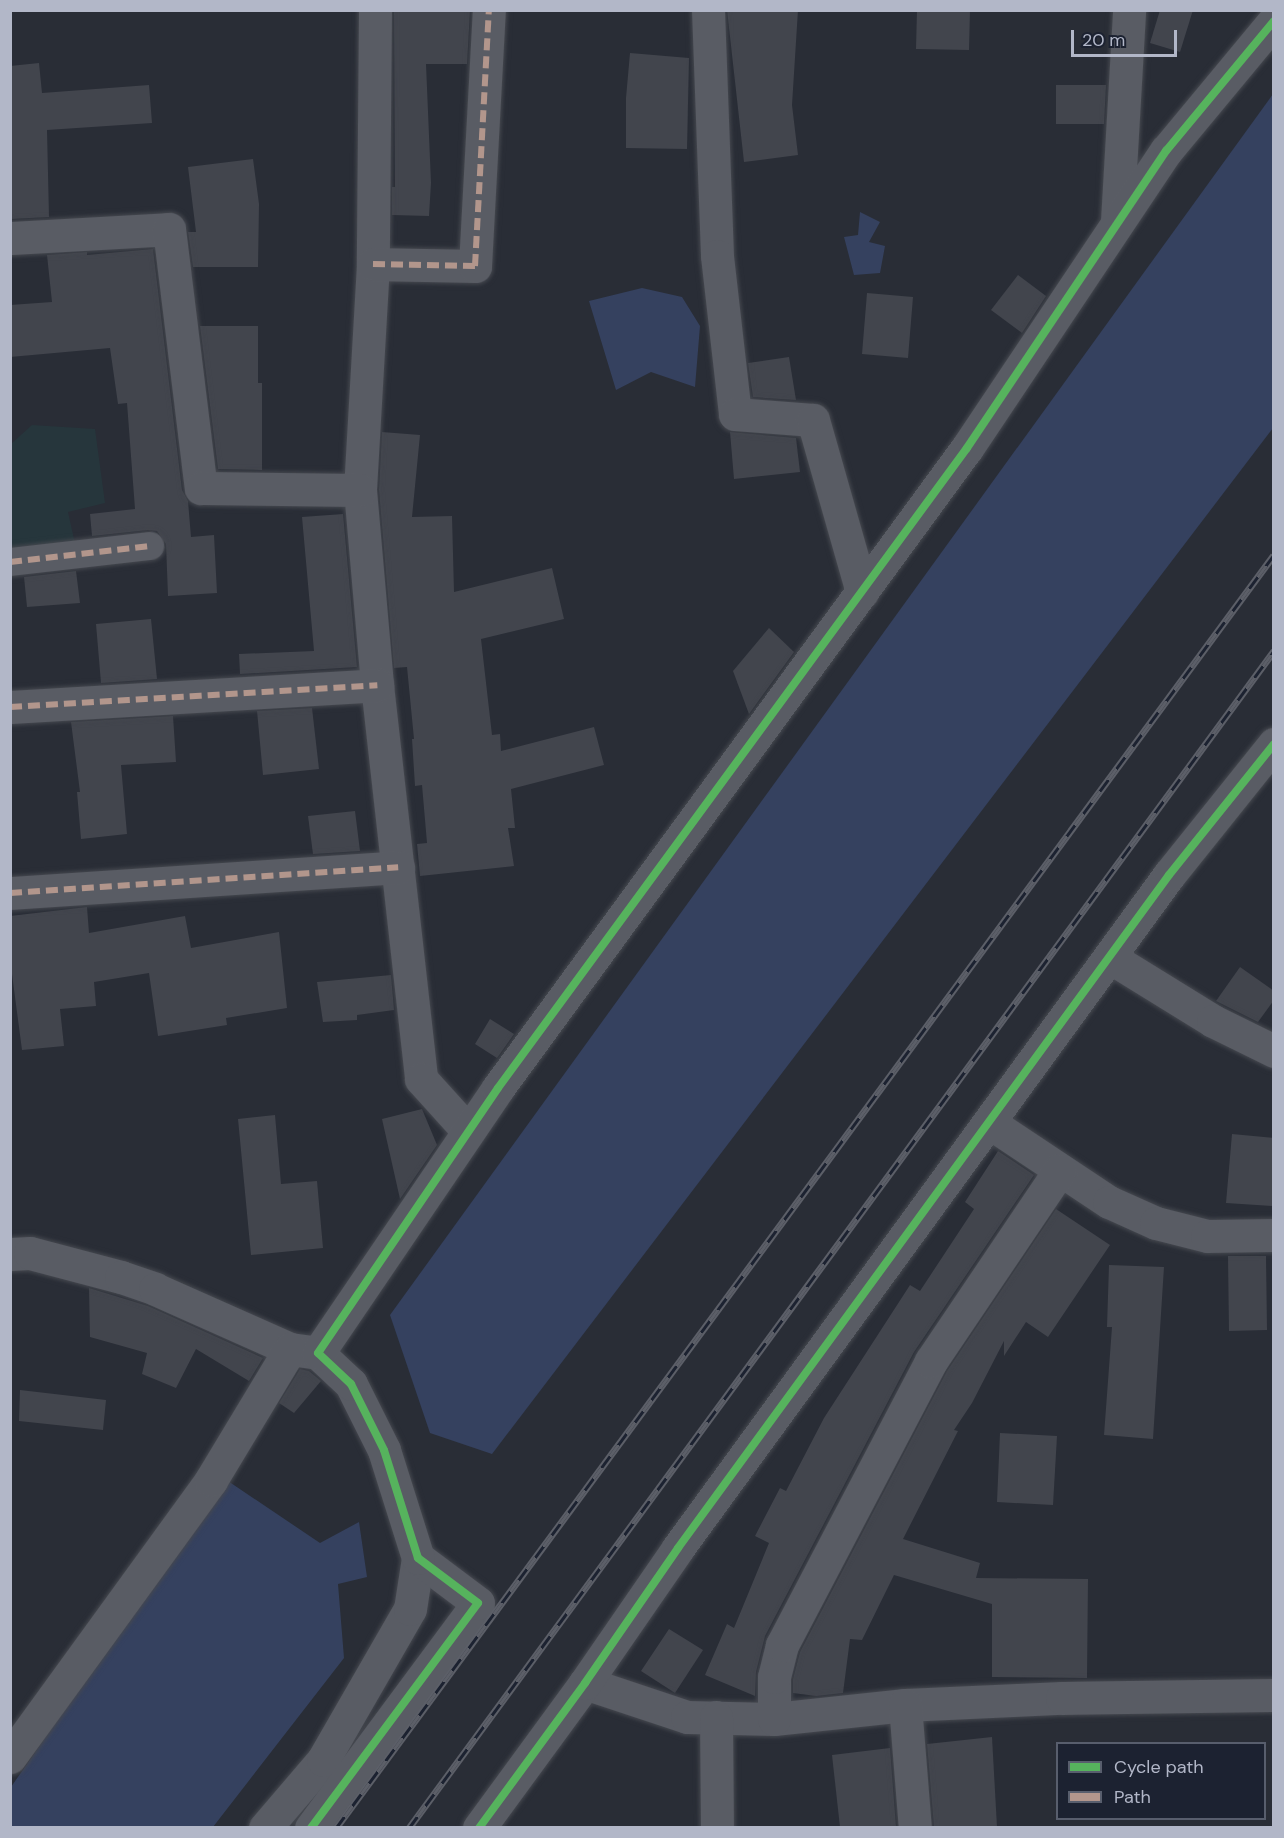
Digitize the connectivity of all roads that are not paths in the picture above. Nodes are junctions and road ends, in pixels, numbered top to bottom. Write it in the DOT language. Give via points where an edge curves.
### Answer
graph roads {
  1 [pos="375,10"];
  2 [pos="489,10"];
  3 [pos="708,10"];
  4 [pos="1129,10"];
  5 [pos="1274,21"];
  6 [pos="1117,221"];
  7 [pos="10,238"];
  8 [pos="373,264"];
  9 [pos="360,490"];
  10 [pos="150,546"];
  11 [pos="10,562"];
  12 [pos="862,592"];
  13 [pos="377,685"];
  14 [pos="10,707"];
  15 [pos="1274,744"];
  16 [pos="398,867"];
  17 [pos="10,892"];
  18 [pos="1111,958"];
  19 [pos="1274,1051"];
  20 [pos="990,1123"];
  21 [pos="468,1131"];
  22 [pos="1060,1170"];
  23 [pos="1274,1235"];
  24 [pos="10,1254"];
  25 [pos="304,1351"];
  26 [pos="418,1558"];
  27 [pos="585,1683"];
  28 [pos="1274,1695"];
  29 [pos="905,1705"];
  30 [pos="716,1718"];
  31 [pos="774,1719"];
  32 [pos="10,1757"];
  33 [pos="265,1827"];
  34 [pos="312,1827"];
  35 [pos="479,1827"];
  36 [pos="717,1827"];
  37 [pos="915,1827"];
  1 -- 8 [label="street"];
  2 -- 8 [label="street" via="475,266"];
  3 -- 12 [label="street" via="717,256 735,414 813,420"];
  4 -- 6 [label="street"];
  5 -- 6 [label="street" via="1166,151"];
  6 -- 12 [label="street" via="967,448"];
  7 -- 9 [label="street" via="169,229 201,488"];
  8 -- 9 [label="street"];
  9 -- 13 [label="street"];
  10 -- 11 [label="street"];
  12 -- 21 [label="street"];
  13 -- 14 [label="street"];
  13 -- 16 [label="street"];
  15 -- 18 [label="street" via="1169,875"];
  16 -- 17 [label="street"];
  16 -- 21 [label="street" via="421,1079"];
  18 -- 19 [label="street" via="1213,1021"];
  18 -- 20 [label="street"];
  20 -- 22 [label="street"];
  20 -- 27 [label="street" via="678,1548"];
  21 -- 25 [label="street"];
  22 -- 23 [label="street" via="1109,1202 1156,1223 1207,1236"];
  22 -- 31 [label="street" via="931,1362 782,1645 774,1677"];
  24 -- 25 [label="street" via="30,1253 130,1280"];
  25 -- 26 [label="street" via="351,1384 384,1450"];
  25 -- 32 [label="street"];
  26 -- 33 [label="street" via="410,1609 323,1760"];
  26 -- 34 [label="street" via="478,1603"];
  27 -- 30 [label="street" via="687,1717"];
  27 -- 35 [label="street"];
  28 -- 29 [label="street"];
  29 -- 31 [label="street"];
  29 -- 37 [label="street"];
  30 -- 31 [label="street"];
  30 -- 36 [label="street"];
}
